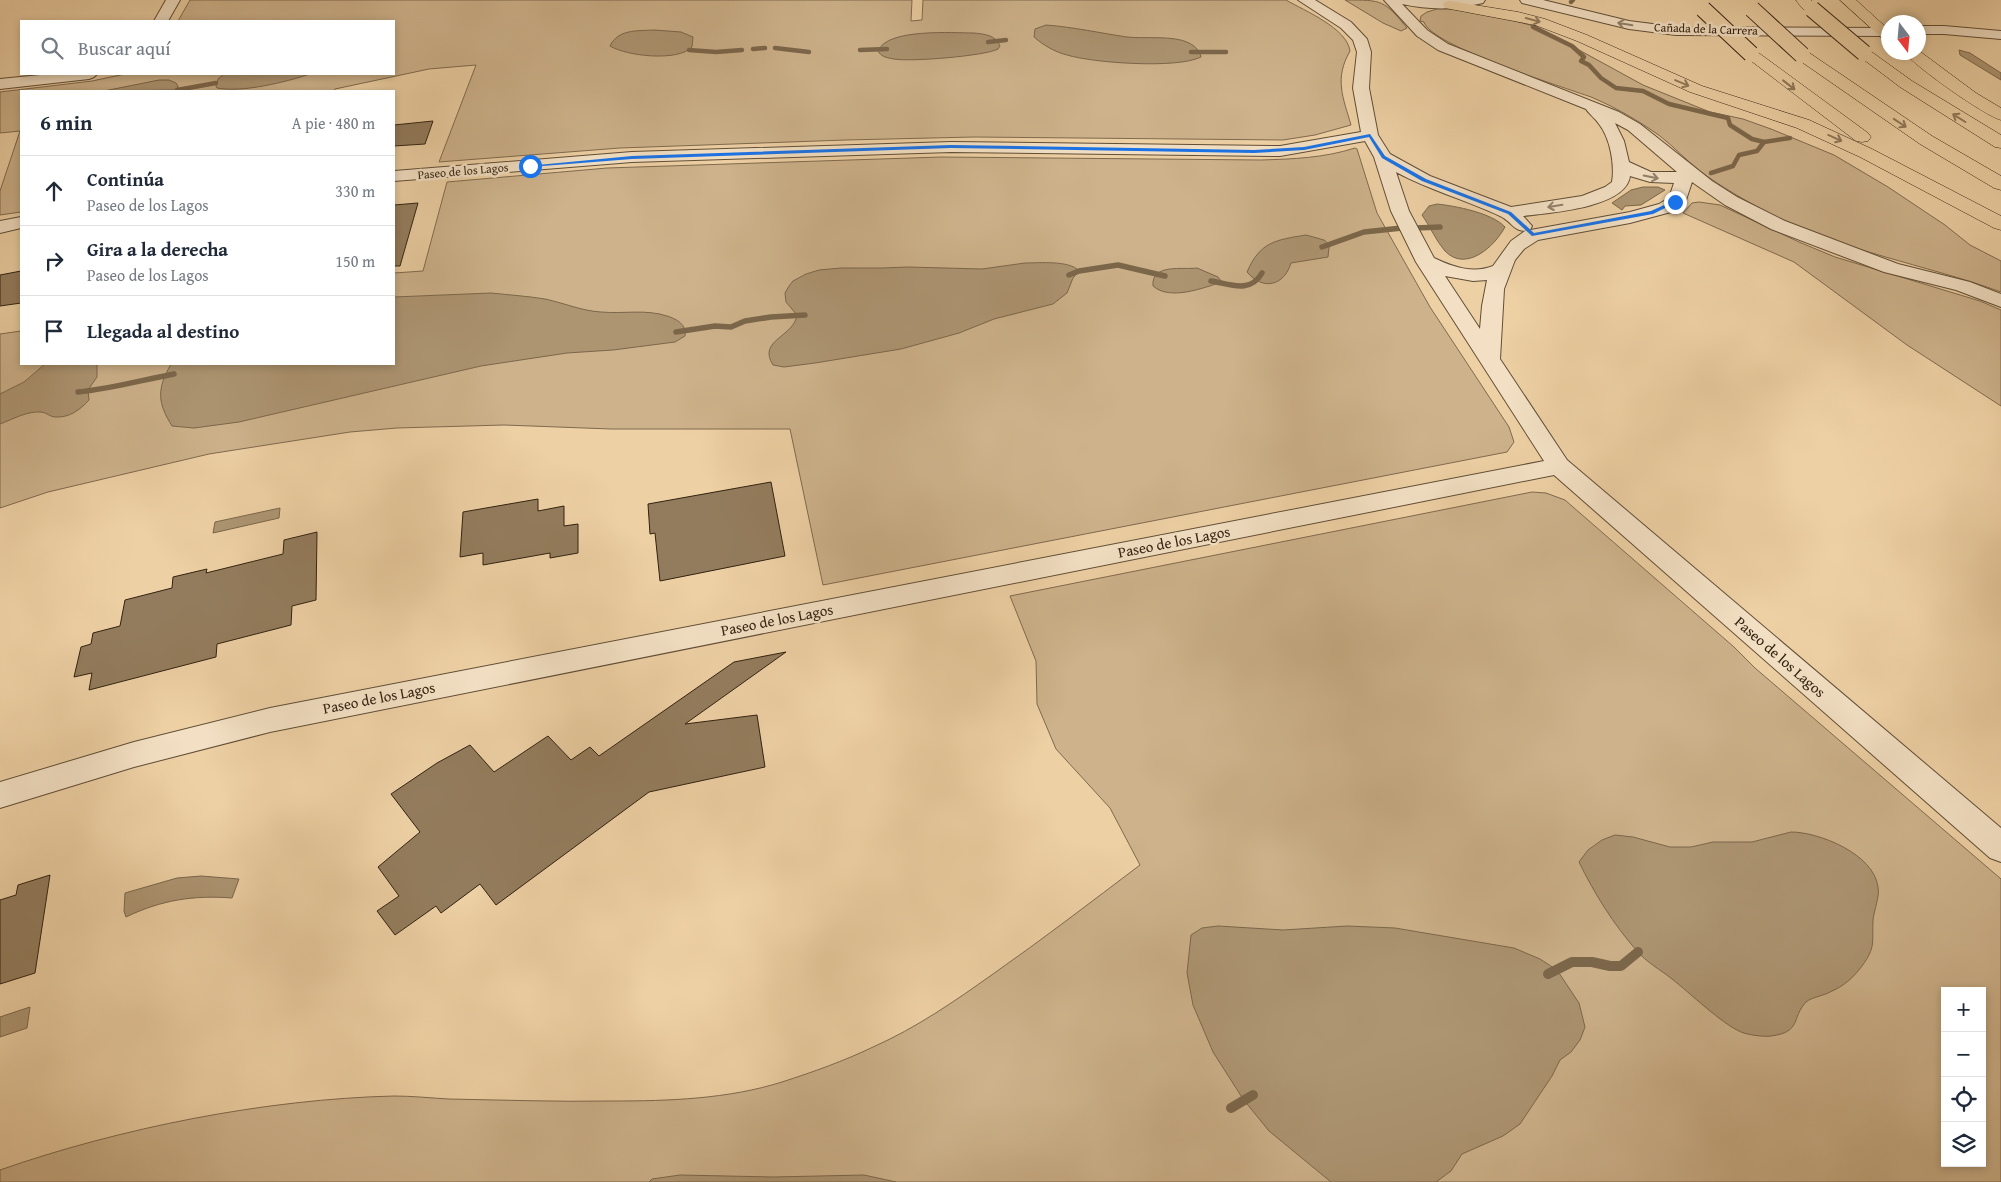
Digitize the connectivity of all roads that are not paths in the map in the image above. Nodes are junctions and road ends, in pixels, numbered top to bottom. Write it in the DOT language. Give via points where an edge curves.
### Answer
graph roads {
  1 [pos="174,0"];
  2 [pos="1305,0"];
  3 [pos="1391,0"];
  4 [pos="1404,0"];
  5 [pos="1478,0"];
  6 [pos="1527,0"];
  7 [pos="1847,0"];
  8 [pos="1700,4"];
  9 [pos="1748,4"];
  10 [pos="1808,4"];
  11 [pos="1443,5"];
  12 [pos="162,20"];
  13 [pos="1415,24"];
  14 [pos="1881,28"];
  15 [pos="1926,30"];
  16 [pos="1881,33"];
  17 [pos="2001,35"];
  18 [pos="1922,60"];
  19 [pos="80,75"];
  20 [pos="0,84"];
  21 [pos="1587,102"];
  22 [pos="2001,115"];
  23 [pos="1370,135"];
  24 [pos="1614,136"];
  25 [pos="1646,137"];
  26 [pos="2001,143"];
  27 [pos="1383,157"];
  28 [pos="1620,164"];
  29 [pos="395,176"];
  30 [pos="1683,180"];
  31 [pos="2001,184"];
  32 [pos="1468,198"];
  33 [pos="1400,211"];
  34 [pos="1510,213"];
  35 [pos="2001,218"];
  36 [pos="20,223"];
  37 [pos="2001,224"];
  38 [pos="0,226"];
  39 [pos="1532,235"];
  40 [pos="1426,262"];
  41 [pos="1502,268"];
  42 [pos="2001,301"];
  43 [pos="1490,359"];
  44 [pos="1559,466"];
  45 [pos="0,795"];
  46 [pos="2001,848"];
  1 -- 12 [label="street"];
  2 -- 23 [label="street, Paseo de los Lagos" via="1346,25 1360,39 1364,52 1361,88"];
  3 -- 13 [label="street"];
  4 -- 11 [label="street"];
  5 -- 11 [label="street"];
  16 -- 6 [label="street, Cañada de la Carrera, one-way" via="1676,31 1604,20"];
  7 -- 14 [label="highway"];
  8 -- 35 [label="highway, one-way, bridge" via="1751,54 1864,138"];
  9 -- 31 [label="highway, one-way, bridge" via="1802,55 1926,140"];
  26 -- 10 [label="highway, one-way, bridge" via="1906,84 1864,53"];
  11 -- 13 [label="street" via="1420,12 1414,17"];
  11 -- 37 [label="highway, one-way" via="1540,22 1696,88 1803,124 1866,153"];
  13 -- 21 [label="street" via="1422,33 1443,47"];
  15 -- 17 [label="street"];
  18 -- 22 [label="highway"];
  19 -- 20 [label="street"];
  21 -- 24 [label="street" via="1607,122"];
  21 -- 25 [label="street"];
  23 -- 27 [label="street, Paseo de los Lagos"];
  23 -- 29 [label="street, Paseo de los Lagos" via="1272,151 951,147 632,157"];
  24 -- 25 [label="street"];
  24 -- 28 [label="street"];
  25 -- 30 [label="street"];
  27 -- 32 [label="street" via="1424,180"];
  27 -- 33 [label="street, Paseo de los Lagos"];
  28 -- 30 [label="street, one-way" via="1643,176"];
  28 -- 34 [label="street, one-way" via="1621,181 1608,195"];
  30 -- 39 [label="street" via="1675,202 1653,212"];
  30 -- 42 [label="street" via="1712,196 1731,201 1778,225 1840,250 1891,268 1963,286"];
  32 -- 33 [label="street" via="1436,193 1418,197 1406,203"];
  32 -- 34 [label="street"];
  33 -- 40 [label="street, Paseo de los Lagos"];
  34 -- 39 [label="street"];
  36 -- 38 [label="street"];
  39 -- 41 [label="street" via="1519,242"];
  40 -- 41 [label="street" via="1444,271 1474,276"];
  40 -- 43 [label="street, Paseo de los Lagos"];
  41 -- 43 [label="street" via="1491,306"];
  43 -- 44 [label="street, Paseo de los Lagos"];
  44 -- 45 [label="street, Paseo de los Lagos" via="270,720 164,746"];
  44 -- 46 [label="street, Paseo de los Lagos"];
}
